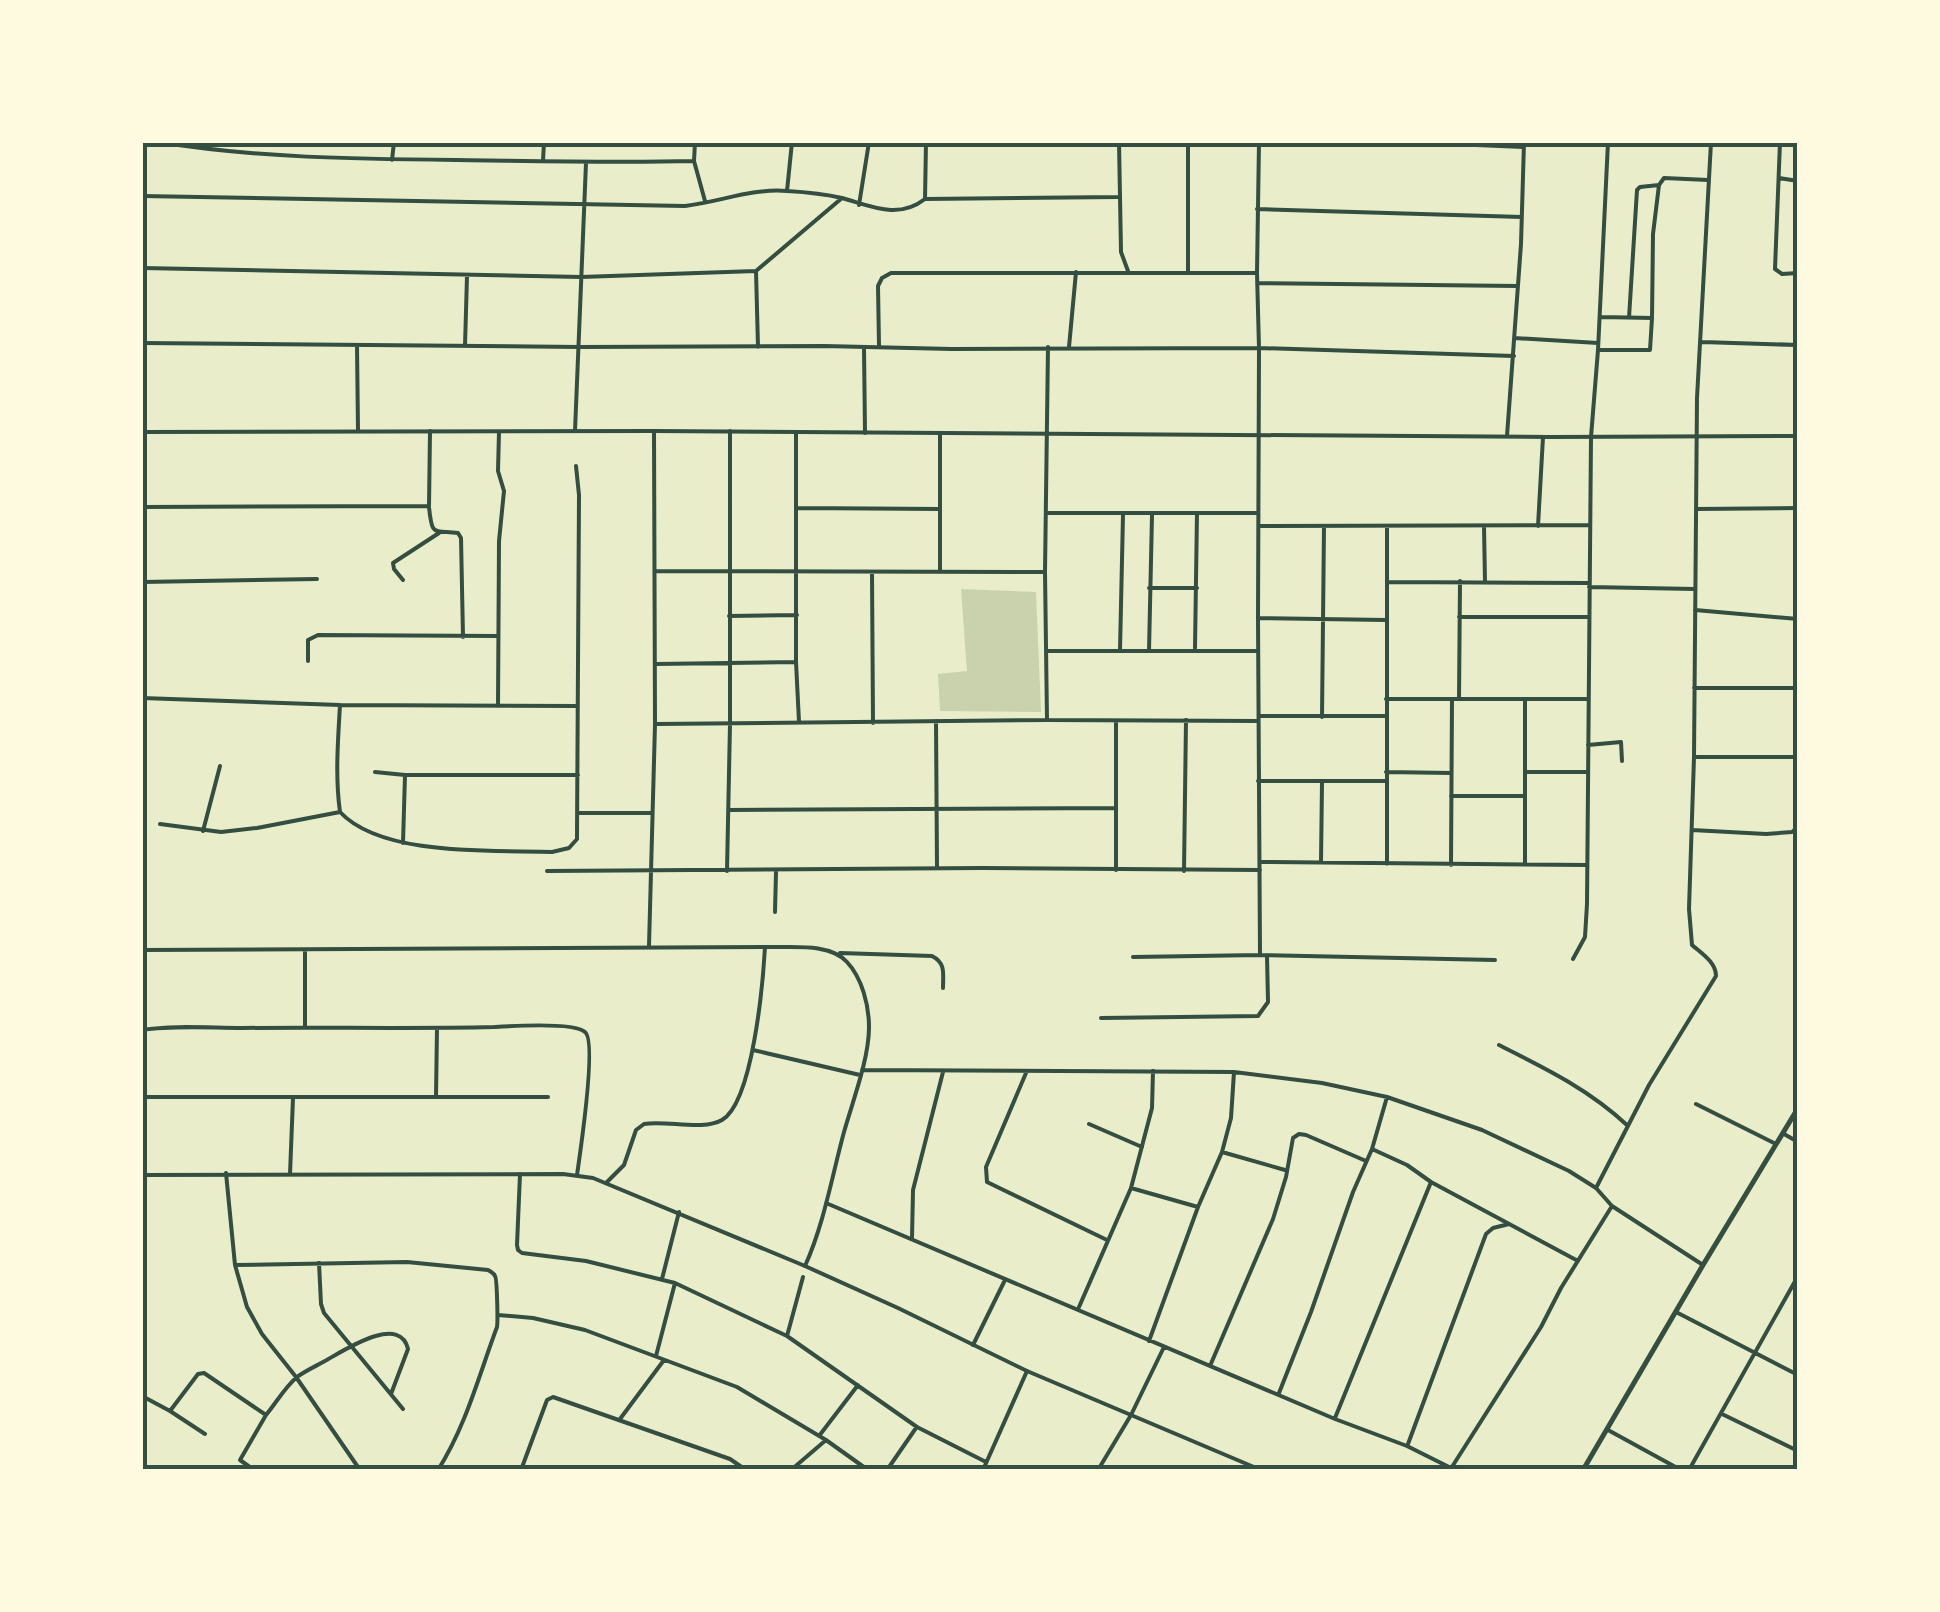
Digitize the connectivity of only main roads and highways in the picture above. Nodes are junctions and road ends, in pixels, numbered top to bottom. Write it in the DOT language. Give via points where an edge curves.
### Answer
graph roads {
  1 [pos="1798,1108"];
  2 [pos="1584,1470"];
  1 -- 2 [label="main road"];
}
